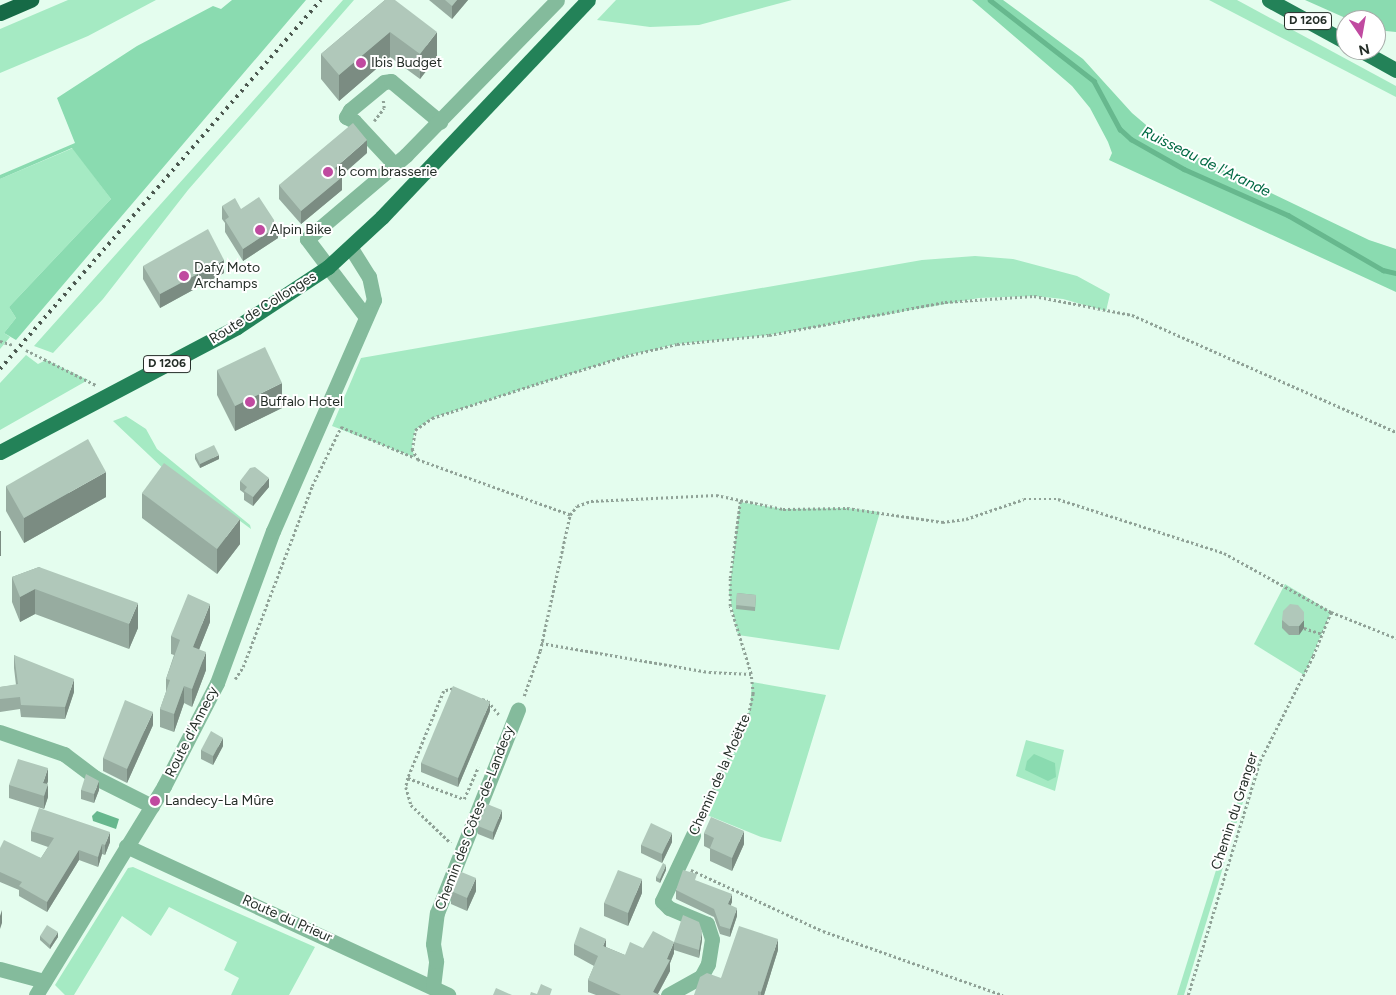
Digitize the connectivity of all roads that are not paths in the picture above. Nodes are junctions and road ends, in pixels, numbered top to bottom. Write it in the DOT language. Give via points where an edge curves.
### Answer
graph roads {
  1 [pos="31,0"];
  2 [pos="557,0"];
  3 [pos="588,0"];
  4 [pos="1269,0"];
  5 [pos="0,13"];
  6 [pos="1336,37"];
  7 [pos="1378,60"];
  8 [pos="1396,70"];
  9 [pos="440,122"];
  10 [pos="395,165"];
  11 [pos="351,248"];
  12 [pos="328,267"];
  13 [pos="366,316"];
  14 [pos="0,452"];
  15 [pos="518,709"];
  16 [pos="0,732"];
  17 [pos="152,806"];
  18 [pos="694,835"];
  19 [pos="126,846"];
  20 [pos="0,969"];
  21 [pos="44,981"];
  22 [pos="433,987"];
  23 [pos="36,995"];
  24 [pos="448,995"];
  25 [pos="668,995"];
  1 -- 5 [label="highway"];
  2 -- 9 [label="street"];
  3 -- 11 [label="main road, Route de Collonges / D 1206"];
  4 -- 6 [label="main road, D 1206"];
  7 -- 8 [label="main road"];
  9 -- 10 [label="street"];
  9 -- 10 [label="street" via="393,82 384,82 374,90 346,117 364,131"];
  10 -- 12 [label="street" via="307,239"];
  11 -- 12 [label="main road, Route de Collonges / D 1206"];
  11 -- 13 [label="street, Route d'Annecy" via="374,291 374,300"];
  12 -- 13 [label="street"];
  12 -- 14 [label="main road, Route de Collonges / D 1206" via="259,314"];
  13 -- 17 [label="street, Route d'Annecy" via="273,531 217,684"];
  15 -- 22 [label="street, Chemin des Côtes-de-Landecy" via="437,913"];
  16 -- 17 [label="street" via="64,754 94,777"];
  17 -- 19 [label="street, Route d'Annecy"];
  18 -- 25 [label="street, Chemin de la Moëtte" via="662,901 669,908 707,924 712,939 708,964 700,977"];
  19 -- 21 [label="street, Route d'Annecy"];
  19 -- 22 [label="street, Route du Prieur"];
  20 -- 21 [label="street"];
  21 -- 23 [label="street, Route d'Annecy"];
  22 -- 24 [label="street, Route du Prieur"];
}
